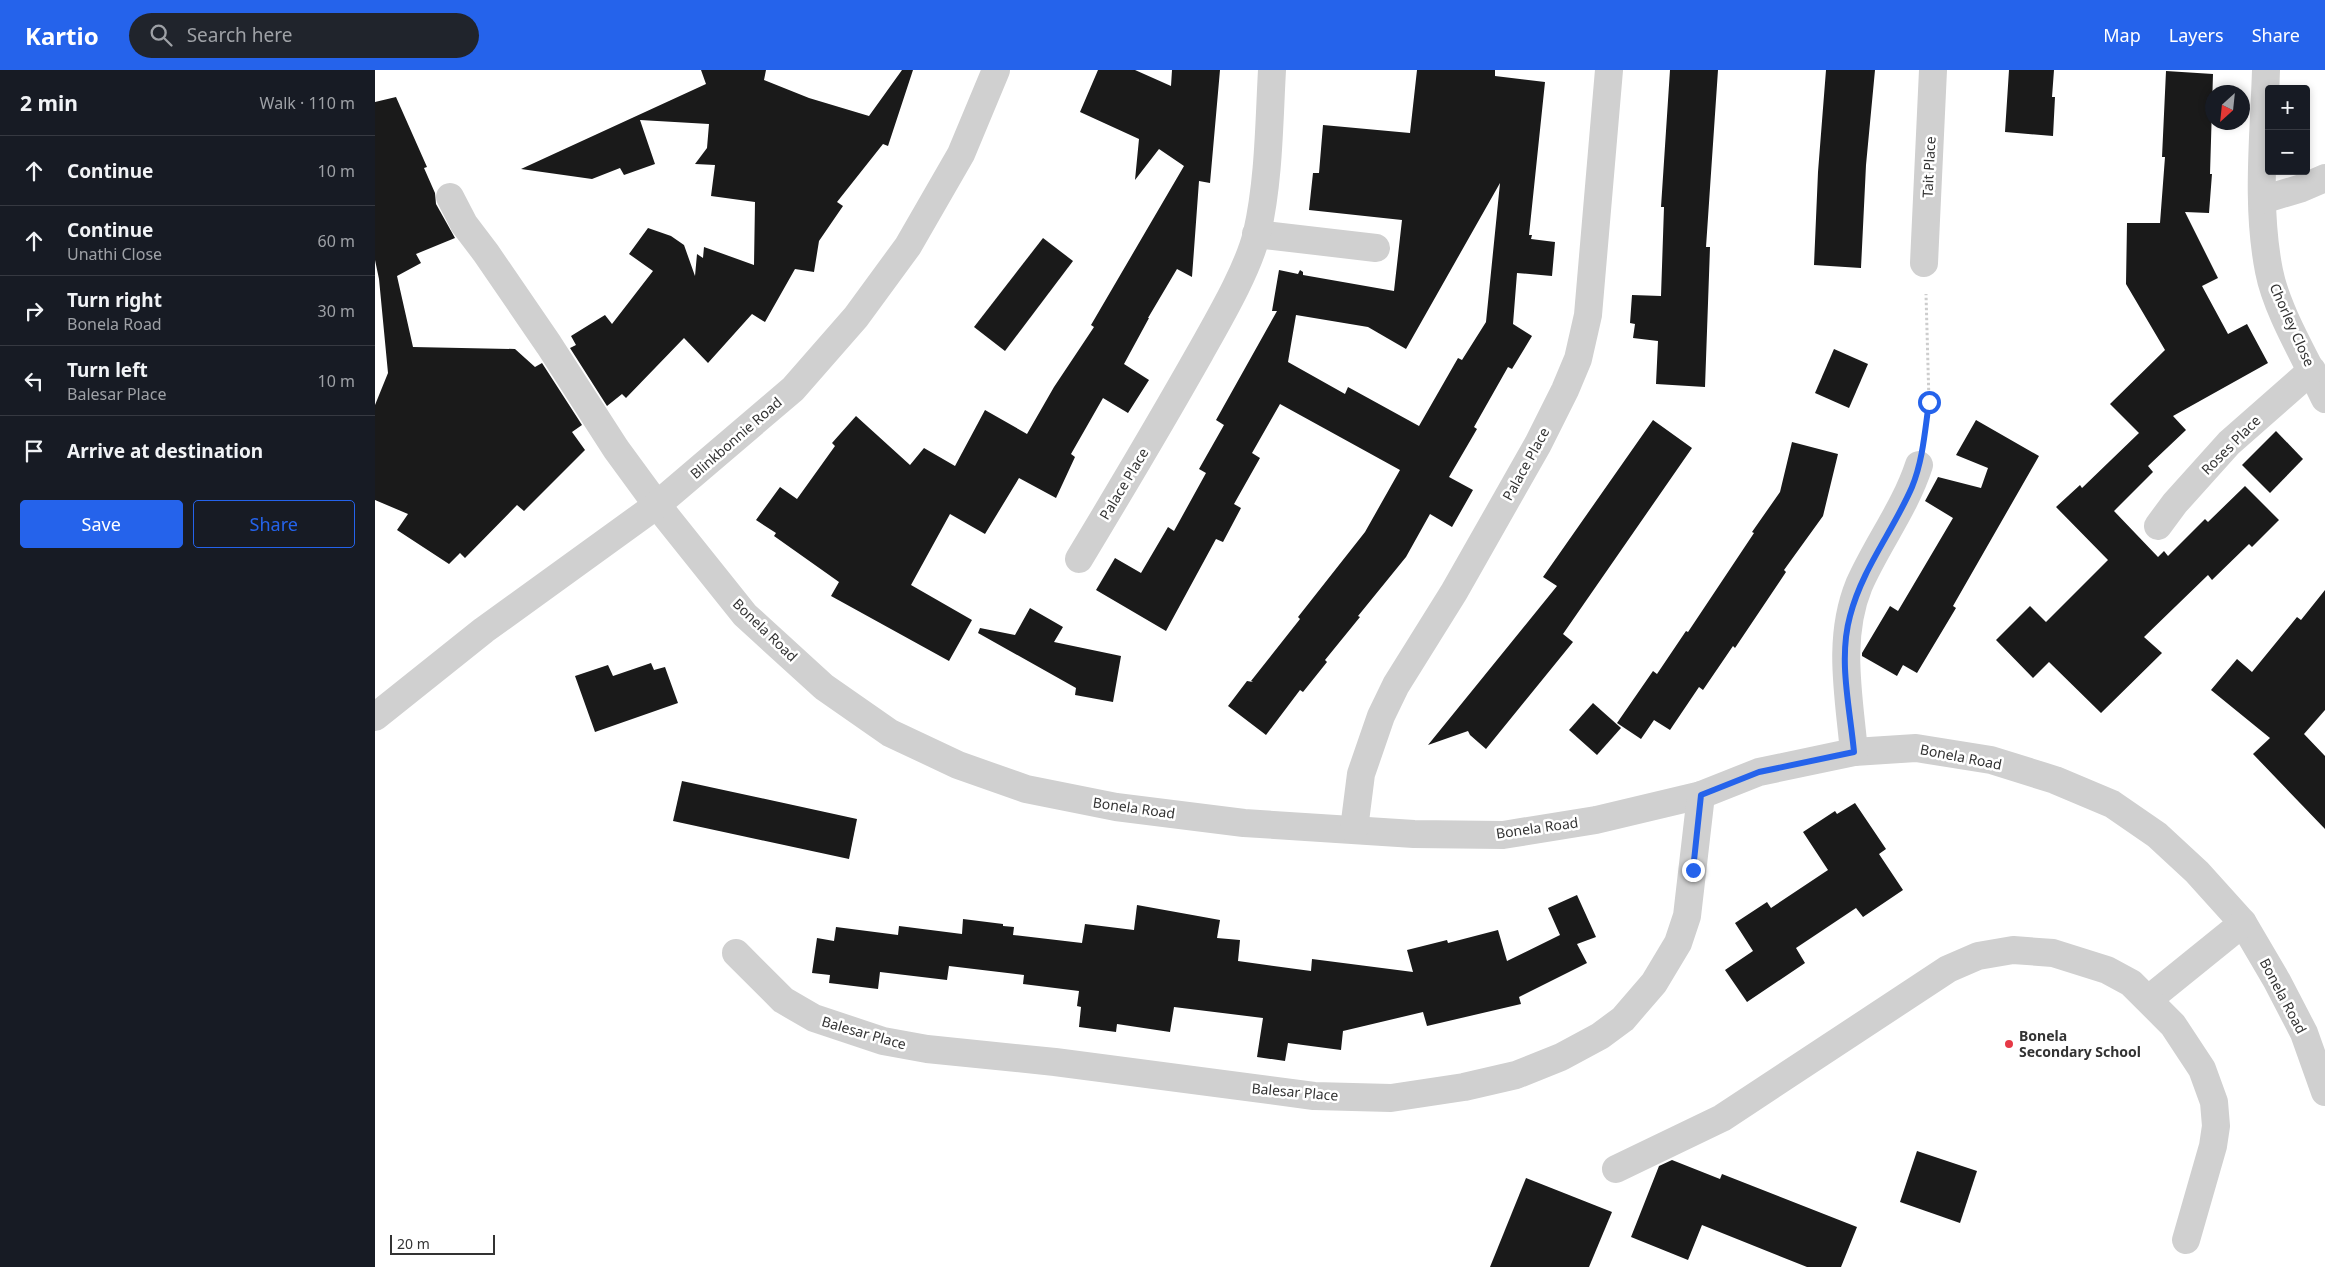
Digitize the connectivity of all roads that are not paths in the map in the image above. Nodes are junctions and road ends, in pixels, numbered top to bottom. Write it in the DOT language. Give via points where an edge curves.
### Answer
graph roads {
  1 [pos="996,70"];
  2 [pos="1273,70"];
  3 [pos="1609,70"];
  4 [pos="1933,70"];
  5 [pos="2267,70"];
  6 [pos="2325,178"];
  7 [pos="450,197"];
  8 [pos="2262,200"];
  9 [pos="1256,234"];
  10 [pos="1376,248"];
  11 [pos="1924,264"];
  12 [pos="2312,370"];
  13 [pos="2325,399"];
  14 [pos="1919,465"];
  15 [pos="657,505"];
  16 [pos="2158,526"];
  17 [pos="1079,559"];
  18 [pos="375,717"];
  19 [pos="1854,752"];
  20 [pos="1701,795"];
  21 [pos="1354,829"];
  22 [pos="2243,923"];
  23 [pos="736,953"];
  24 [pos="2149,1000"];
  25 [pos="2325,1092"];
  26 [pos="1616,1168"];
  27 [pos="2186,1240"];
  1 -- 15 [label="street, Blinkbonnie Road" via="961,154 908,246 856,317 793,389"];
  2 -- 9 [label="street, Palace Place" via="1265,179"];
  3 -- 21 [label="street, Palace Place" via="1587,315 1578,359 1538,444 1454,592 1396,685 1381,716 1361,774"];
  4 -- 11 [label="street, Tait Place"];
  5 -- 8 [label="street, Chorley Close"];
  6 -- 8 [label="street"];
  7 -- 15 [label="street, Bonela Road" via="464,224 616,450"];
  8 -- 12 [label="street, Chorley Close" via="2269,271 2278,302"];
  9 -- 10 [label="street"];
  9 -- 17 [label="street, Palace Place" via="1222,313"];
  12 -- 13 [label="street, Chorley Close"];
  12 -- 16 [label="street, Roses Place" via="2229,442 2175,502"];
  14 -- 19 [label="street" via="1912,487 1859,586 1849,618 1844,656"];
  15 -- 18 [label="street, Blinkbonnie Road" via="484,630"];
  15 -- 21 [label="street, Bonela Road" via="745,615 824,687 890,733 958,764 1026,789 1116,807 1215,819"];
  19 -- 20 [label="street, Bonela Road" via="1759,772"];
  19 -- 22 [label="street, Bonela Road" via="1916,748 1991,760 2055,780 2112,804 2157,835 2197,872"];
  20 -- 21 [label="street, Bonela Road" via="1596,820 1503,834 1414,834"];
  20 -- 23 [label="street, Balesar Place" via="1687,916 1678,943 1654,983 1623,1019 1592,1040 1516,1075 1464,1088 1391,1098 1314,1096 892,1043 806,1014 783,1000"];
  22 -- 24 [label="street"];
  22 -- 25 [label="street, Bonela Road" via="2304,1034"];
  24 -- 26 [label="street" via="2131,984 2107,970 2053,953 2013,950 1978,956 1948,969 1722,1118"];
  24 -- 27 [label="street" via="2173,1024 2202,1069 2214,1102 2216,1126 2213,1146"];
}
